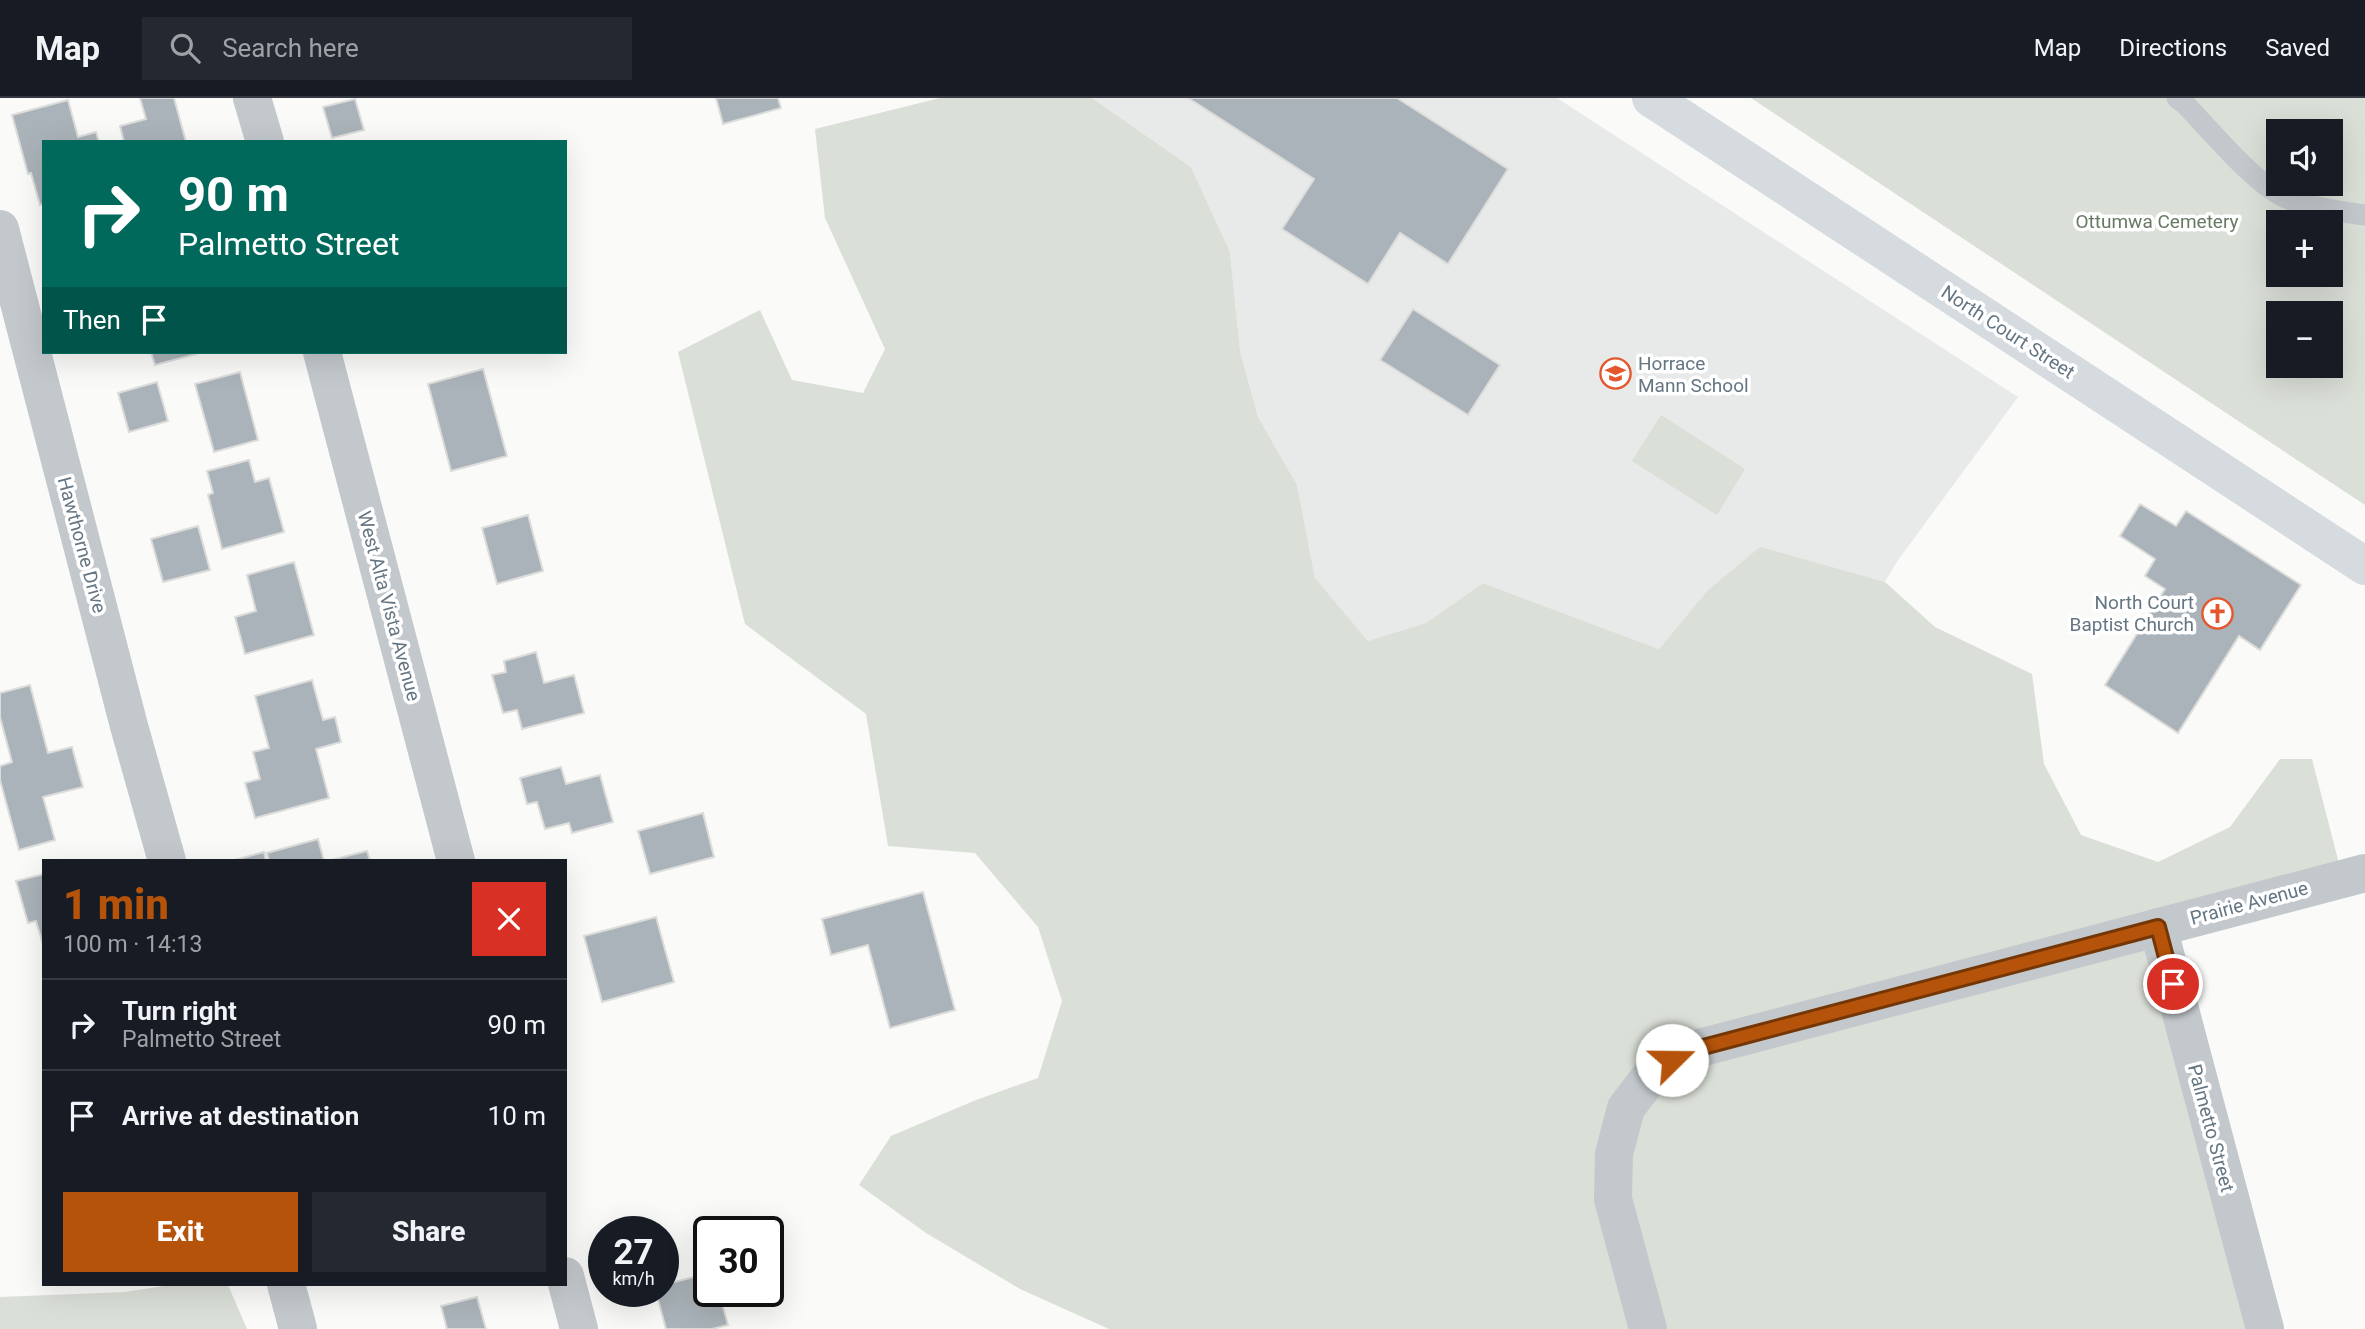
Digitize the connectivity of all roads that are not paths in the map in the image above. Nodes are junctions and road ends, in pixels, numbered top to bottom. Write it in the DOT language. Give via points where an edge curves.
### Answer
graph roads {
  1 [pos="253,98"];
  2 [pos="1651,98"];
  3 [pos="2177,98"];
  4 [pos="264,140"];
  5 [pos="2365,215"];
  6 [pos="0,229"];
  7 [pos="323,354"];
  8 [pos="2365,566"];
  9 [pos="166,859"];
  10 [pos="455,859"];
  11 [pos="2365,873"];
  12 [pos="2158,927"];
  13 [pos="567,1284"];
  14 [pos="287,1286"];
  15 [pos="298,1329"];
  16 [pos="579,1329"];
  17 [pos="1648,1329"];
  18 [pos="2265,1329"];
  1 -- 4 [label="street"];
  2 -- 8 [label="main road, North Court Street"];
  3 -- 5 [label="lane" via="2246,168 2281,196"];
  6 -- 9 [label="street, Hawthorne Drive"];
  7 -- 10 [label="street, West Alta Vista Avenue"];
  11 -- 12 [label="street, Prairie Avenue"];
  12 -- 17 [label="street, Prairie Avenue" via="1688,1051 1656,1069 1626,1108 1614,1154 1613,1199"];
  12 -- 18 [label="street, Palmetto Street"];
  13 -- 16 [label="street"];
  14 -- 15 [label="street"];
}
